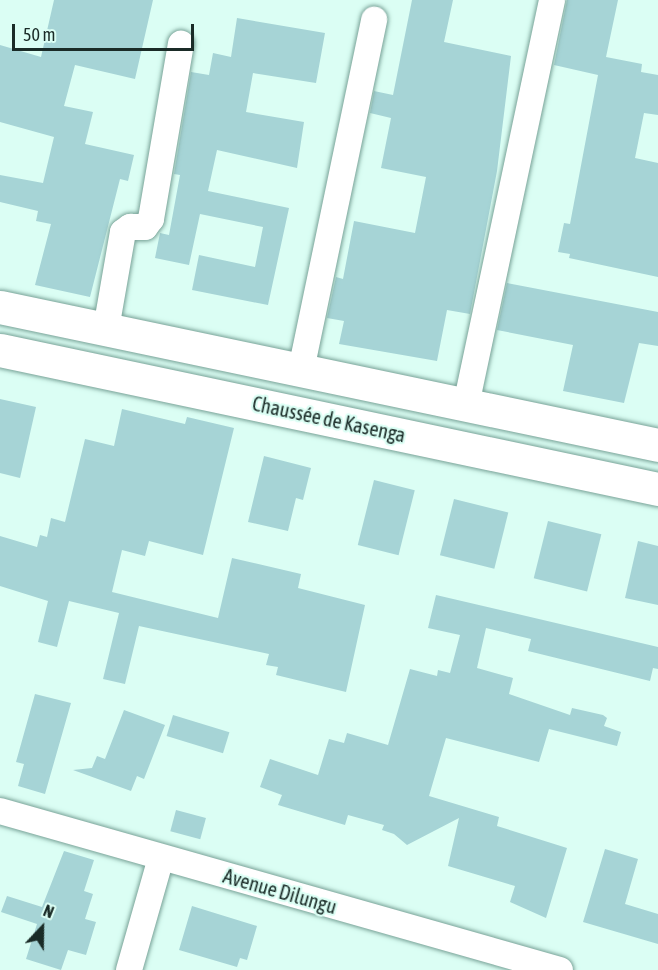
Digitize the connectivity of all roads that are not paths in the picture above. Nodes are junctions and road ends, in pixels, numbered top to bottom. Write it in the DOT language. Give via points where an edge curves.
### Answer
graph roads {
  1 [pos="552,0"];
  2 [pos="374,20"];
  3 [pos="181,44"];
  4 [pos="0,307"];
  5 [pos="106,329"];
  6 [pos="0,350"];
  7 [pos="301,370"];
  8 [pos="466,405"];
  9 [pos="658,445"];
  10 [pos="658,489"];
  11 [pos="0,811"];
  12 [pos="161,858"];
  13 [pos="129,970"];
  14 [pos="560,970"];
  1 -- 8 [label="street"];
  2 -- 7 [label="street"];
  3 -- 5 [label="street" via="151,219 145,226 123,232"];
  4 -- 5 [label="main road"];
  5 -- 7 [label="main road"];
  6 -- 10 [label="main road, Chaussée de Kasenga"];
  7 -- 8 [label="main road"];
  8 -- 9 [label="main road"];
  11 -- 12 [label="street, Avenue Dilungu"];
  12 -- 13 [label="street"];
  12 -- 14 [label="street, Avenue Dilungu"];
}
